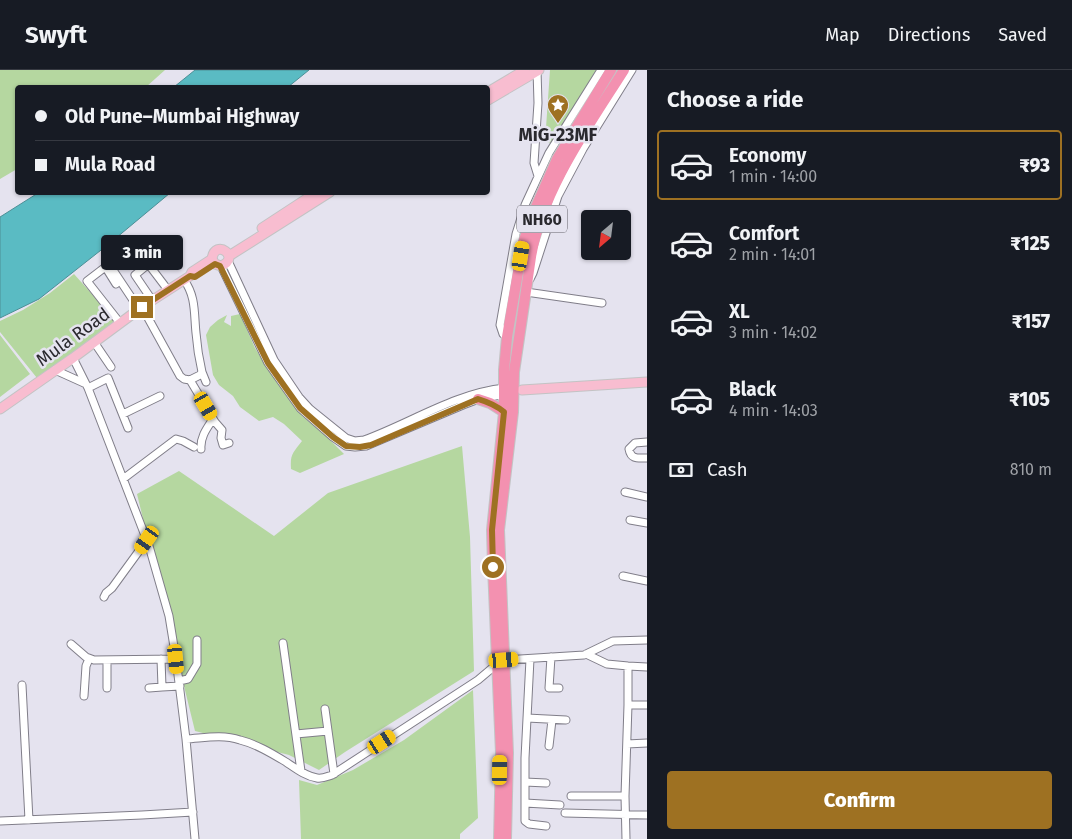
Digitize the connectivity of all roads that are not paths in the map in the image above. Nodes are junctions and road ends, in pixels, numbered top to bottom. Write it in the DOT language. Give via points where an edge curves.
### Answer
graph roads {
  1 [pos="525,70"];
  2 [pos="538,70"];
  3 [pos="601,70"];
  4 [pos="612,70"];
  5 [pos="624,70"];
  6 [pos="632,70"];
  7 [pos="490,91"];
  8 [pos="490,99"];
  9 [pos="538,176"];
  10 [pos="313,195"];
  11 [pos="325,195"];
  12 [pos="162,254"];
  13 [pos="222,259"];
  14 [pos="107,261"];
  15 [pos="149,265"];
  16 [pos="187,278"];
  17 [pos="116,284"];
  18 [pos="526,288"];
  19 [pos="168,290"];
  20 [pos="152,300"];
  21 [pos="602,303"];
  22 [pos="140,308"];
  23 [pos="120,323"];
  24 [pos="507,337"];
  25 [pos="94,342"];
  26 [pos="73,358"];
  27 [pos="112,367"];
  28 [pos="55,370"];
  29 [pos="202,372"];
  30 [pos="190,380"];
  31 [pos="206,382"];
  32 [pos="647,382"];
  33 [pos="87,386"];
  34 [pos="512,391"];
  35 [pos="160,396"];
  36 [pos="478,399"];
  37 [pos="0,409"];
  38 [pos="504,412"];
  39 [pos="123,414"];
  40 [pos="213,419"];
  41 [pos="128,428"];
  42 [pos="647,442"];
  43 [pos="229,443"];
  44 [pos="647,458"];
  45 [pos="123,479"];
  46 [pos="625,492"];
  47 [pos="647,497"];
  48 [pos="630,520"];
  49 [pos="647,523"];
  50 [pos="147,540"];
  51 [pos="623,576"];
  52 [pos="647,581"];
  53 [pos="104,597"];
  54 [pos="197,640"];
  55 [pos="647,640"];
  56 [pos="283,643"];
  57 [pos="71,644"];
  58 [pos="586,654"];
  59 [pos="551,658"];
  60 [pos="89,659"];
  61 [pos="161,659"];
  62 [pos="176,659"];
  63 [pos="530,659"];
  64 [pos="107,660"];
  65 [pos="501,662"];
  66 [pos="628,666"];
  67 [pos="647,666"];
  68 [pos="179,684"];
  69 [pos="22,685"];
  70 [pos="162,687"];
  71 [pos="107,688"];
  72 [pos="149,688"];
  73 [pos="559,688"];
  74 [pos="84,696"];
  75 [pos="628,705"];
  76 [pos="647,705"];
  77 [pos="325,709"];
  78 [pos="527,718"];
  79 [pos="552,720"];
  80 [pos="566,720"];
  81 [pos="328,730"];
  82 [pos="296,734"];
  83 [pos="186,739"];
  84 [pos="647,743"];
  85 [pos="627,744"];
  86 [pos="549,746"];
  87 [pos="301,771"];
  88 [pos="334,774"];
  89 [pos="525,782"];
  90 [pos="546,783"];
  91 [pos="571,796"];
  92 [pos="625,796"];
  93 [pos="525,803"];
  94 [pos="560,805"];
  95 [pos="193,812"];
  96 [pos="565,813"];
  97 [pos="626,814"];
  98 [pos="647,815"];
  99 [pos="29,820"];
  100 [pos="0,821"];
  101 [pos="546,826"];
  102 [pos="195,839"];
  103 [pos="499,839"];
  104 [pos="506,839"];
  105 [pos="626,839"];
  1 -- 7 [label="main road"];
  2 -- 8 [label="main road"];
  2 -- 9 [label="street" via="534,163"];
  3 -- 9 [label="street"];
  4 -- 24 [label="highway, NH60" via="557,159 535,209 523,243"];
  5 -- 18 [label="highway, NH60" via="558,179 533,246"];
  6 -- 18 [label="street" via="558,196 534,273"];
  9 -- 24 [label="street" via="516,234 500,325"];
  10 -- 13 [label="main road"];
  11 -- 13 [label="main road, Mula Road"];
  12 -- 15 [label="street"];
  13 -- 16 [label="main road, Mula Road" via="192,272"];
  13 -- 34 [label="street" via="279,368 304,403 348,440 364,440 482,391"];
  13 -- 36 [label="street" via="273,372 300,408 346,446 371,445"];
  14 -- 22 [label="street"];
  15 -- 19 [label="street"];
  15 -- 20 [label="street" via="135,276"];
  16 -- 19 [label="main road, Mula Road"];
  16 -- 29 [label="street" via="194,299"];
  17 -- 23 [label="street" via="106,268 87,280"];
  18 -- 21 [label="street"];
  18 -- 34 [label="highway, NH60"];
  19 -- 20 [label="main road, Mula Road"];
  20 -- 22 [label="main road, Mula Road"];
  22 -- 23 [label="main road, Mula Road"];
  22 -- 30 [label="street" via="180,376"];
  23 -- 25 [label="main road, Mula Road"];
  24 -- 34 [label="highway, NH60" via="504,370"];
  25 -- 26 [label="main road, Mula Road"];
  25 -- 27 [label="street"];
  26 -- 28 [label="main road, Mula Road"];
  26 -- 33 [label="street"];
  28 -- 33 [label="street"];
  28 -- 37 [label="main road, Mula Road"];
  29 -- 30 [label="street"];
  29 -- 31 [label="street"];
  30 -- 40 [label="street"];
  32 -- 34 [label="main road"];
  33 -- 39 [label="street" via="108,378"];
  33 -- 45 [label="street"];
  34 -- 36 [label="street"];
  34 -- 38 [label="highway, NH60"];
  34 -- 65 [label="highway, NH60" via="513,412 500,530"];
  35 -- 39 [label="street"];
  36 -- 38 [label="highway"];
  38 -- 65 [label="highway, NH60" via="492,530"];
  39 -- 41 [label="street"];
  40 -- 43 [label="street" via="222,430 223,445"];
  40 -- 45 [label="street" via="198,448 176,439"];
  42 -- 44 [label="street" via="634,443 629,449 636,458"];
  45 -- 50 [label="street"];
  46 -- 47 [label="street"];
  48 -- 49 [label="street"];
  50 -- 53 [label="street"];
  50 -- 62 [label="street" via="169,616"];
  51 -- 52 [label="street"];
  54 -- 68 [label="street" via="197,664 188,679"];
  55 -- 58 [label="street" via="613,641"];
  56 -- 82 [label="street"];
  57 -- 60 [label="street"];
  58 -- 59 [label="street"];
  58 -- 66 [label="street" via="607,664"];
  59 -- 63 [label="street"];
  59 -- 73 [label="street" via="549,688"];
  60 -- 64 [label="street"];
  60 -- 74 [label="street"];
  61 -- 62 [label="street"];
  61 -- 64 [label="street"];
  61 -- 70 [label="street"];
  62 -- 68 [label="street"];
  63 -- 65 [label="street"];
  63 -- 78 [label="street"];
  64 -- 71 [label="street"];
  65 -- 88 [label="street"];
  65 -- 103 [label="highway, NH60"];
  65 -- 104 [label="highway, NH60" via="508,753"];
  66 -- 67 [label="street"];
  66 -- 75 [label="street"];
  68 -- 70 [label="street"];
  68 -- 83 [label="street"];
  69 -- 99 [label="street"];
  70 -- 72 [label="street"];
  75 -- 76 [label="street"];
  75 -- 85 [label="street"];
  77 -- 81 [label="street"];
  78 -- 79 [label="street"];
  78 -- 89 [label="street"];
  79 -- 80 [label="street"];
  79 -- 86 [label="street"];
  81 -- 82 [label="street"];
  81 -- 88 [label="street"];
  82 -- 87 [label="street"];
  83 -- 87 [label="street" via="222,736 238,739 274,754"];
  83 -- 95 [label="street"];
  84 -- 85 [label="street"];
  85 -- 92 [label="street"];
  87 -- 88 [label="street" via="315,778"];
  89 -- 90 [label="street"];
  89 -- 93 [label="street"];
  91 -- 92 [label="street"];
  92 -- 97 [label="street"];
  93 -- 94 [label="street"];
  93 -- 101 [label="street" via="526,822"];
  95 -- 99 [label="street"];
  95 -- 102 [label="street"];
  96 -- 97 [label="street"];
  97 -- 98 [label="street"];
  97 -- 105 [label="street"];
  99 -- 100 [label="street"];
}
